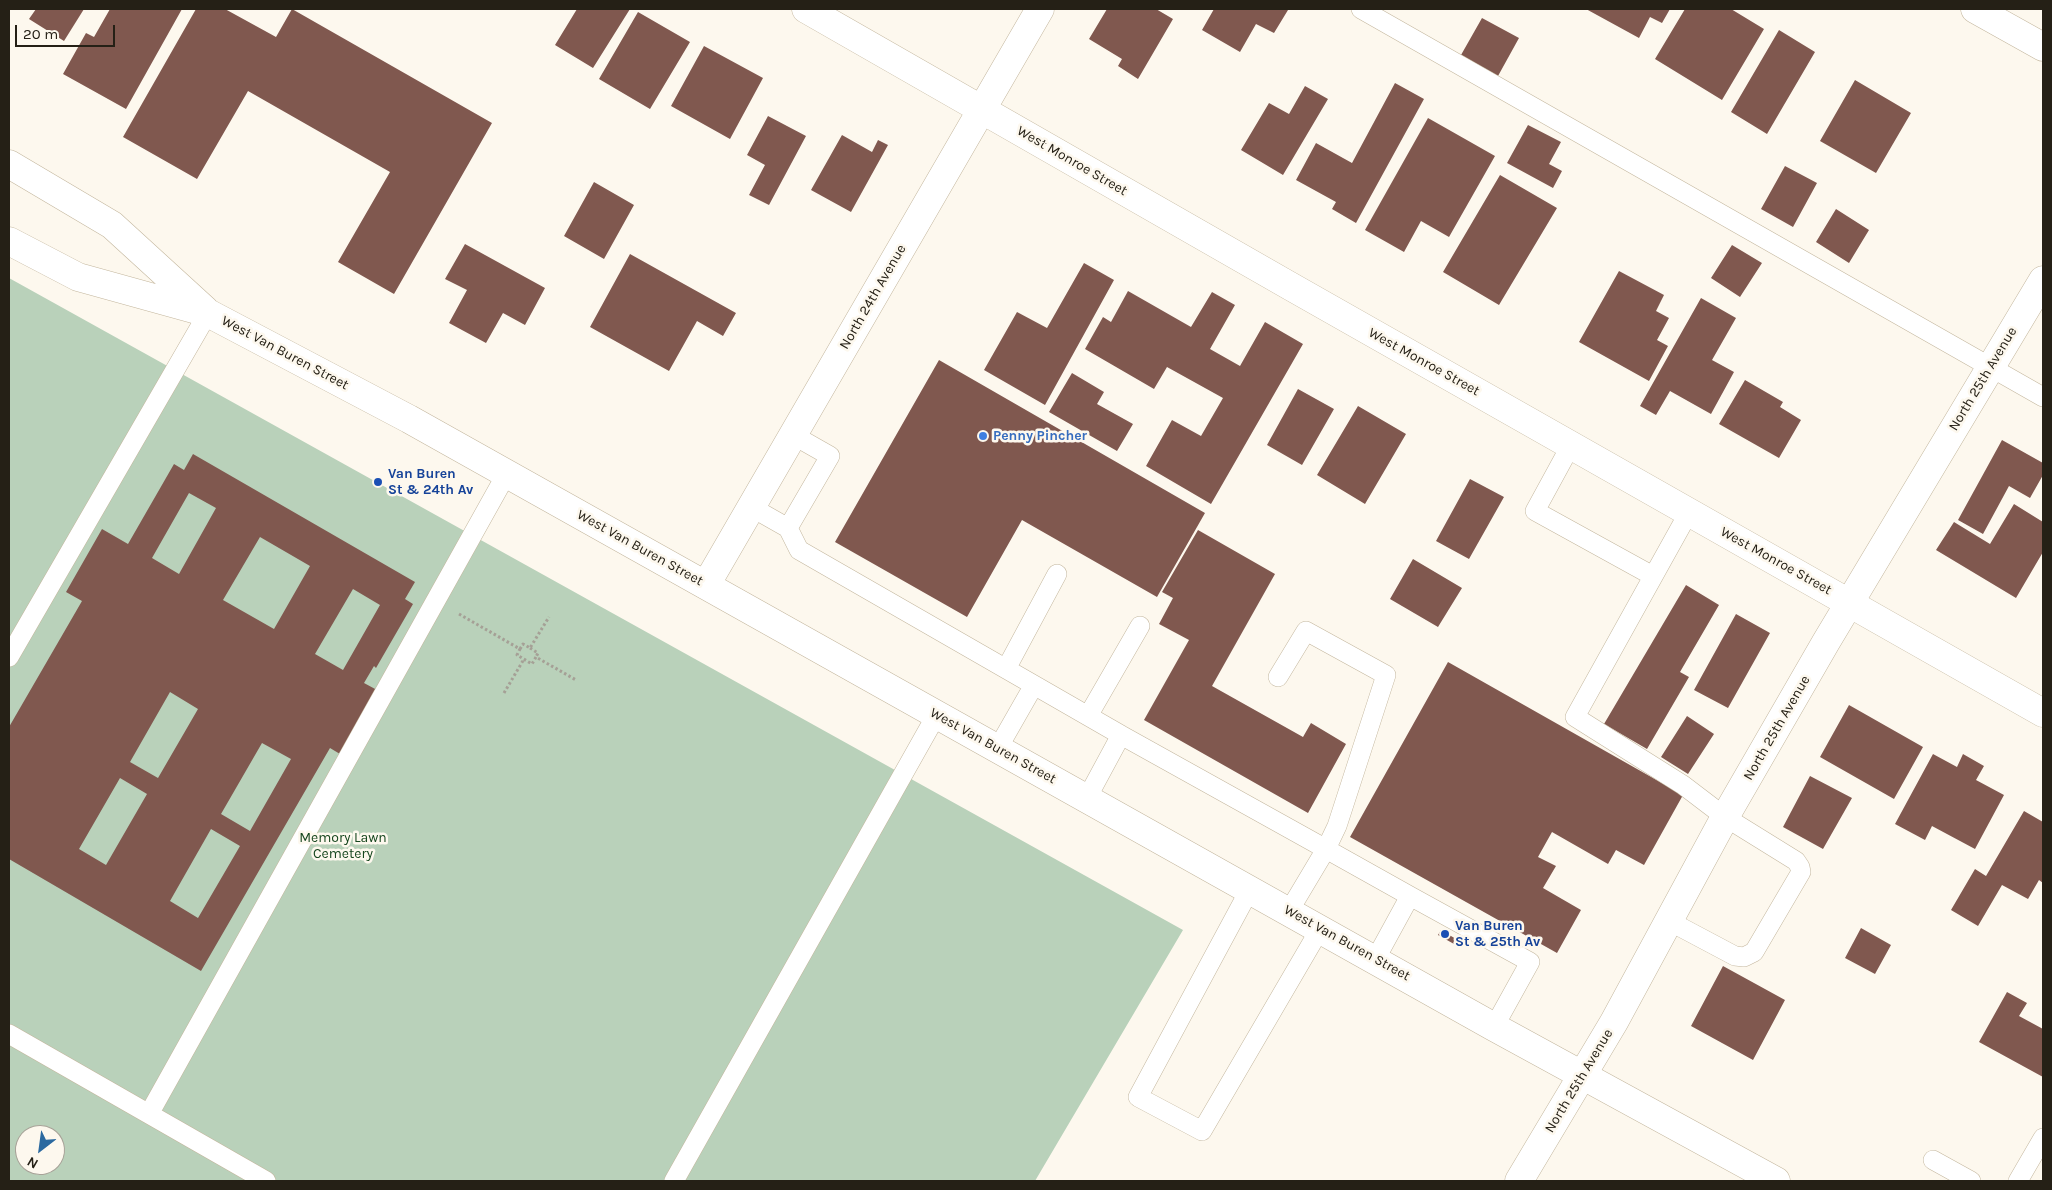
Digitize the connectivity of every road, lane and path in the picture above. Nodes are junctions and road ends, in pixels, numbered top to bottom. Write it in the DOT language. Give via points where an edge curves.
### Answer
graph roads {
  1 [pos="806,9"];
  2 [pos="1040,9"];
  3 [pos="1361,9"];
  4 [pos="1975,9"];
  5 [pos="2043,48"];
  6 [pos="983,109"];
  7 [pos="9,164"];
  8 [pos="9,241"];
  9 [pos="2043,280"];
  10 [pos="208,313"];
  11 [pos="1990,367"];
  12 [pos="2043,398"];
  13 [pos="793,435"];
  14 [pos="1571,445"];
  15 [pos="507,473"];
  16 [pos="751,507"];
  17 [pos="1689,512"];
  18 [pos="788,528"];
  19 [pos="1058,574"];
  20 [pos="1654,576"];
  21 [pos="706,585"];
  22 [pos="437,601"];
  23 [pos="1850,603"];
  24 [pos="548,617"];
  25 [pos="1140,626"];
  26 [pos="530,648"];
  27 [pos="520,649"];
  28 [pos="536,657"];
  29 [pos="9,658"];
  30 [pos="524,659"];
  31 [pos="1006,669"];
  32 [pos="1278,677"];
  33 [pos="576,680"];
  34 [pos="1034,685"];
  35 [pos="504,694"];
  36 [pos="2043,713"];
  37 [pos="937,714"];
  38 [pos="1088,716"];
  39 [pos="1121,735"];
  40 [pos="998,748"];
  41 [pos="1087,798"];
  42 [pos="1725,818"];
  43 [pos="1326,849"];
  44 [pos="1250,889"];
  45 [pos="1410,896"];
  46 [pos="1289,911"];
  47 [pos="1669,921"];
  48 [pos="1320,929"];
  49 [pos="1375,960"];
  50 [pos="1494,1026"];
  51 [pos="9,1034"];
  52 [pos="1582,1076"];
  53 [pos="149,1114"];
  54 [pos="2043,1138"];
  55 [pos="1933,1160"];
  56 [pos="266,1181"];
  57 [pos="674,1181"];
  58 [pos="1519,1181"];
  59 [pos="1776,1181"];
  60 [pos="1971,1181"];
  61 [pos="2018,1181"];
  1 -- 6 [label="street, West Monroe Street"];
  2 -- 6 [label="street, North 24th Avenue"];
  3 -- 11 [label="lane"];
  4 -- 5 [label="street"];
  6 -- 13 [label="street, North 24th Avenue"];
  6 -- 14 [label="street, West Monroe Street"];
  7 -- 10 [label="street, West Van Buren Street" via="112,225"];
  8 -- 10 [label="street, West Van Buren Street" via="78,277"];
  9 -- 11 [label="street, North 25th Avenue"];
  10 -- 15 [label="street, West Van Buren Street"];
  10 -- 29 [label="lane"];
  11 -- 12 [label="lane"];
  11 -- 23 [label="street, North 25th Avenue"];
  13 -- 16 [label="street, North 24th Avenue"];
  13 -- 18 [label="lane" via="830,456"];
  14 -- 17 [label="street, West Monroe Street"];
  14 -- 20 [label="lane" via="1535,511"];
  15 -- 21 [label="street, West Van Buren Street"];
  15 -- 22 [label="lane"];
  16 -- 18 [label="lane"];
  16 -- 21 [label="street, North 24th Avenue"];
  17 -- 20 [label="lane"];
  17 -- 23 [label="street, West Monroe Street"];
  18 -- 31 [label="lane" via="799,550"];
  19 -- 31 [label="lane"];
  20 -- 42 [label="lane" via="1575,718 1683,785"];
  21 -- 37 [label="street, West Van Buren Street"];
  22 -- 27 [label="path"];
  22 -- 53 [label="lane"];
  23 -- 36 [label="street, West Monroe Street"];
  23 -- 42 [label="street, North 25th Avenue"];
  24 -- 26 [label="path"];
  25 -- 38 [label="lane"];
  26 -- 27 [label="path" via="523,644"];
  26 -- 28 [label="path" via="538,653"];
  27 -- 30 [label="path" via="517,655"];
  28 -- 30 [label="path" via="532,664"];
  28 -- 33 [label="path"];
  30 -- 35 [label="path"];
  31 -- 34 [label="lane"];
  32 -- 43 [label="lane" via="1306,632 1386,674 1337,826"];
  34 -- 38 [label="lane"];
  34 -- 40 [label="lane"];
  37 -- 40 [label="street, West Van Buren Street"];
  37 -- 57 [label="lane"];
  38 -- 39 [label="lane"];
  39 -- 41 [label="lane"];
  39 -- 43 [label="lane"];
  40 -- 41 [label="street, West Van Buren Street"];
  41 -- 44 [label="street, West Van Buren Street"];
  42 -- 47 [label="street, North 25th Avenue"];
  42 -- 47 [label="lane" via="1796,861 1801,872 1754,952 1744,957 1736,956"];
  43 -- 45 [label="lane"];
  43 -- 46 [label="lane"];
  44 -- 46 [label="street, West Van Buren Street"];
  44 -- 48 [label="lane" via="1138,1097 1202,1131"];
  45 -- 49 [label="lane"];
  45 -- 50 [label="lane" via="1530,962"];
  46 -- 48 [label="street, West Van Buren Street"];
  47 -- 52 [label="street, North 25th Avenue"];
  48 -- 49 [label="street, West Van Buren Street"];
  49 -- 50 [label="street, West Van Buren Street"];
  50 -- 52 [label="street, West Van Buren Street"];
  51 -- 53 [label="lane"];
  52 -- 58 [label="street, North 25th Avenue"];
  52 -- 59 [label="street, West Van Buren Street"];
  53 -- 56 [label="lane"];
  54 -- 61 [label="lane"];
  55 -- 60 [label="lane"];
}
